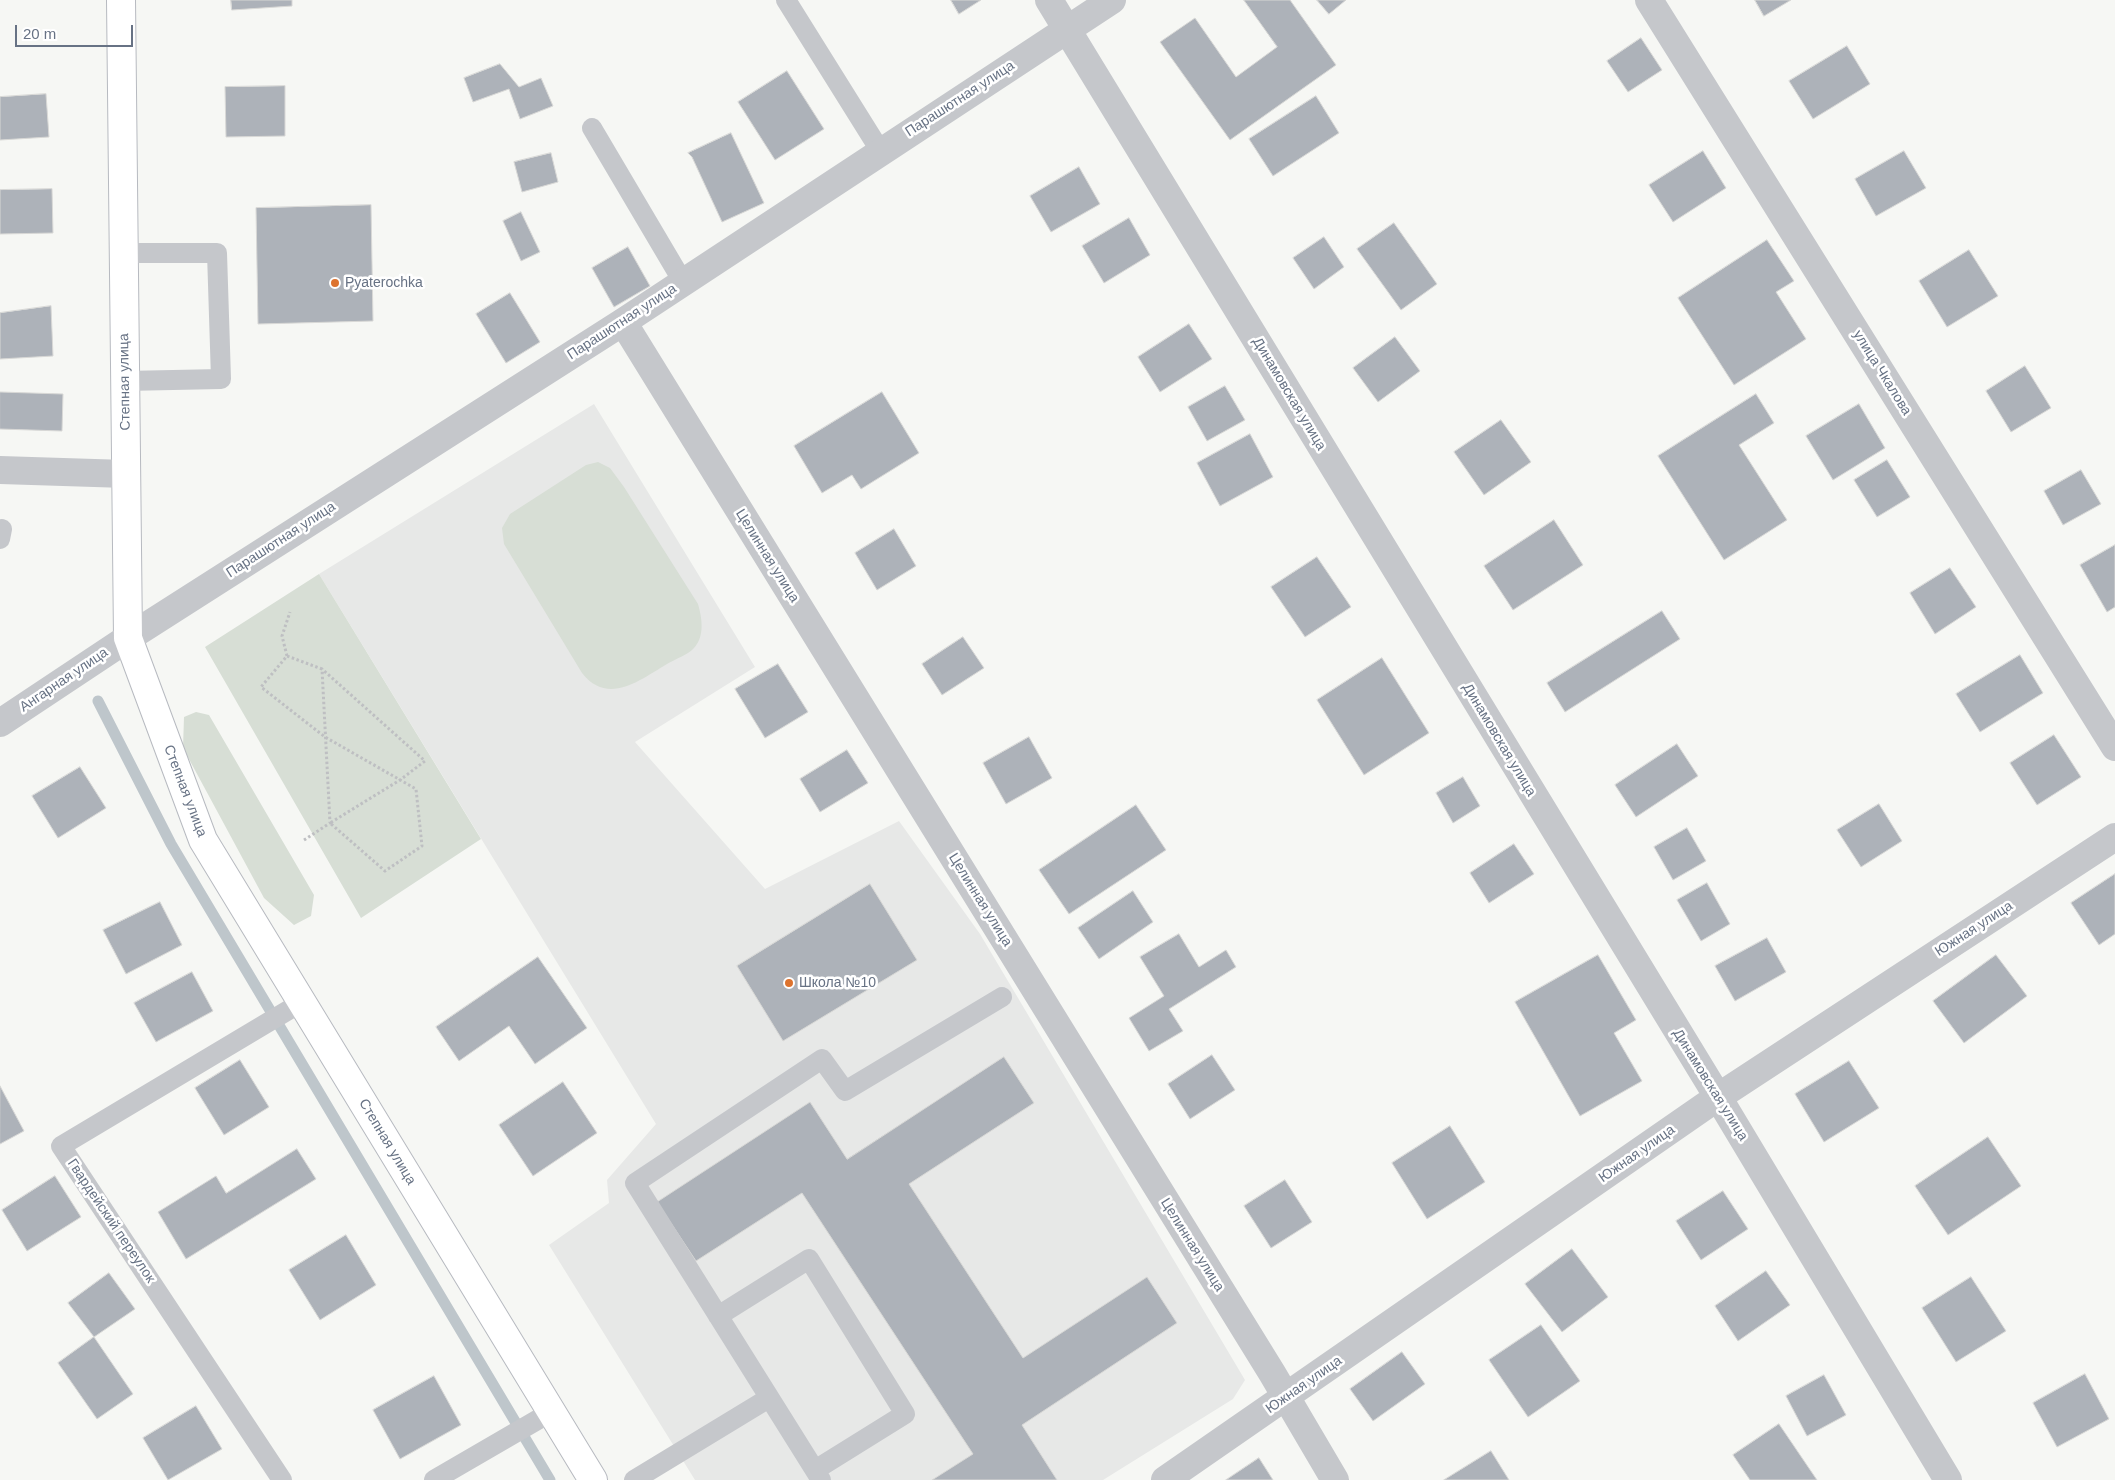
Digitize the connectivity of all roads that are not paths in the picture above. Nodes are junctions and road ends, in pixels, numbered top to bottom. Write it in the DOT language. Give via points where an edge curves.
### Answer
graph roads {
  1 [pos="121,0"];
  2 [pos="786,0"];
  3 [pos="1049,0"];
  4 [pos="1112,0"];
  5 [pos="1649,0"];
  6 [pos="1066,29"];
  7 [pos="592,128"];
  8 [pos="881,152"];
  9 [pos="124,253"];
  10 [pos="683,282"];
  11 [pos="622,322"];
  12 [pos="125,381"];
  13 [pos="0,470"];
  14 [pos="126,474"];
  15 [pos="128,638"];
  16 [pos="0,723"];
  17 [pos="2115,747"];
  18 [pos="2115,837"];
  19 [pos="1002,997"];
  20 [pos="292,1008"];
  21 [pos="1718,1097"];
  22 [pos="718,1316"];
  23 [pos="770,1398"];
  24 [pos="1286,1398"];
  25 [pos="542,1417"];
  26 [pos="818,1475"];
  27 [pos="282,1480"];
  28 [pos="434,1480"];
  29 [pos="593,1480"];
  30 [pos="634,1480"];
  31 [pos="1165,1480"];
  32 [pos="1335,1480"];
  33 [pos="1948,1480"];
  1 -- 9 [label="street, Степная улица"];
  2 -- 8 [label="lane"];
  3 -- 6 [label="street, Динамовская улица"];
  4 -- 6 [label="street, Парашютная улица"];
  5 -- 17 [label="street, улица Чкалова"];
  6 -- 8 [label="street, Парашютная улица"];
  6 -- 21 [label="street, Динамовская улица"];
  7 -- 10 [label="lane"];
  8 -- 10 [label="street, Парашютная улица"];
  9 -- 12 [label="street, Степная улица"];
  9 -- 12 [label="lane" via="217,253 221,379"];
  10 -- 11 [label="street, Парашютная улица"];
  11 -- 15 [label="street, Парашютная улица"];
  11 -- 24 [label="street, Целинная улица"];
  12 -- 14 [label="street, Степная улица"];
  13 -- 14 [label="street"];
  14 -- 15 [label="street, Степная улица"];
  15 -- 16 [label="street, Ангарная улица"];
  15 -- 20 [label="street, Степная улица" via="203,840"];
  18 -- 21 [label="street, Южная улица"];
  19 -- 22 [label="lane" via="844,1091 822,1058 635,1183"];
  20 -- 25 [label="street, Степная улица"];
  20 -- 27 [label="lane, Гвардейский переулок" via="61,1146"];
  21 -- 24 [label="street, Южная улица"];
  21 -- 33 [label="street, Динамовская улица"];
  22 -- 23 [label="lane"];
  22 -- 26 [label="lane" via="809,1259 905,1414"];
  23 -- 26 [label="lane"];
  23 -- 30 [label="lane"];
  24 -- 31 [label="street, Южная улица"];
  24 -- 32 [label="street, Целинная улица"];
  25 -- 28 [label="lane"];
  25 -- 29 [label="street, Степная улица"];
}
